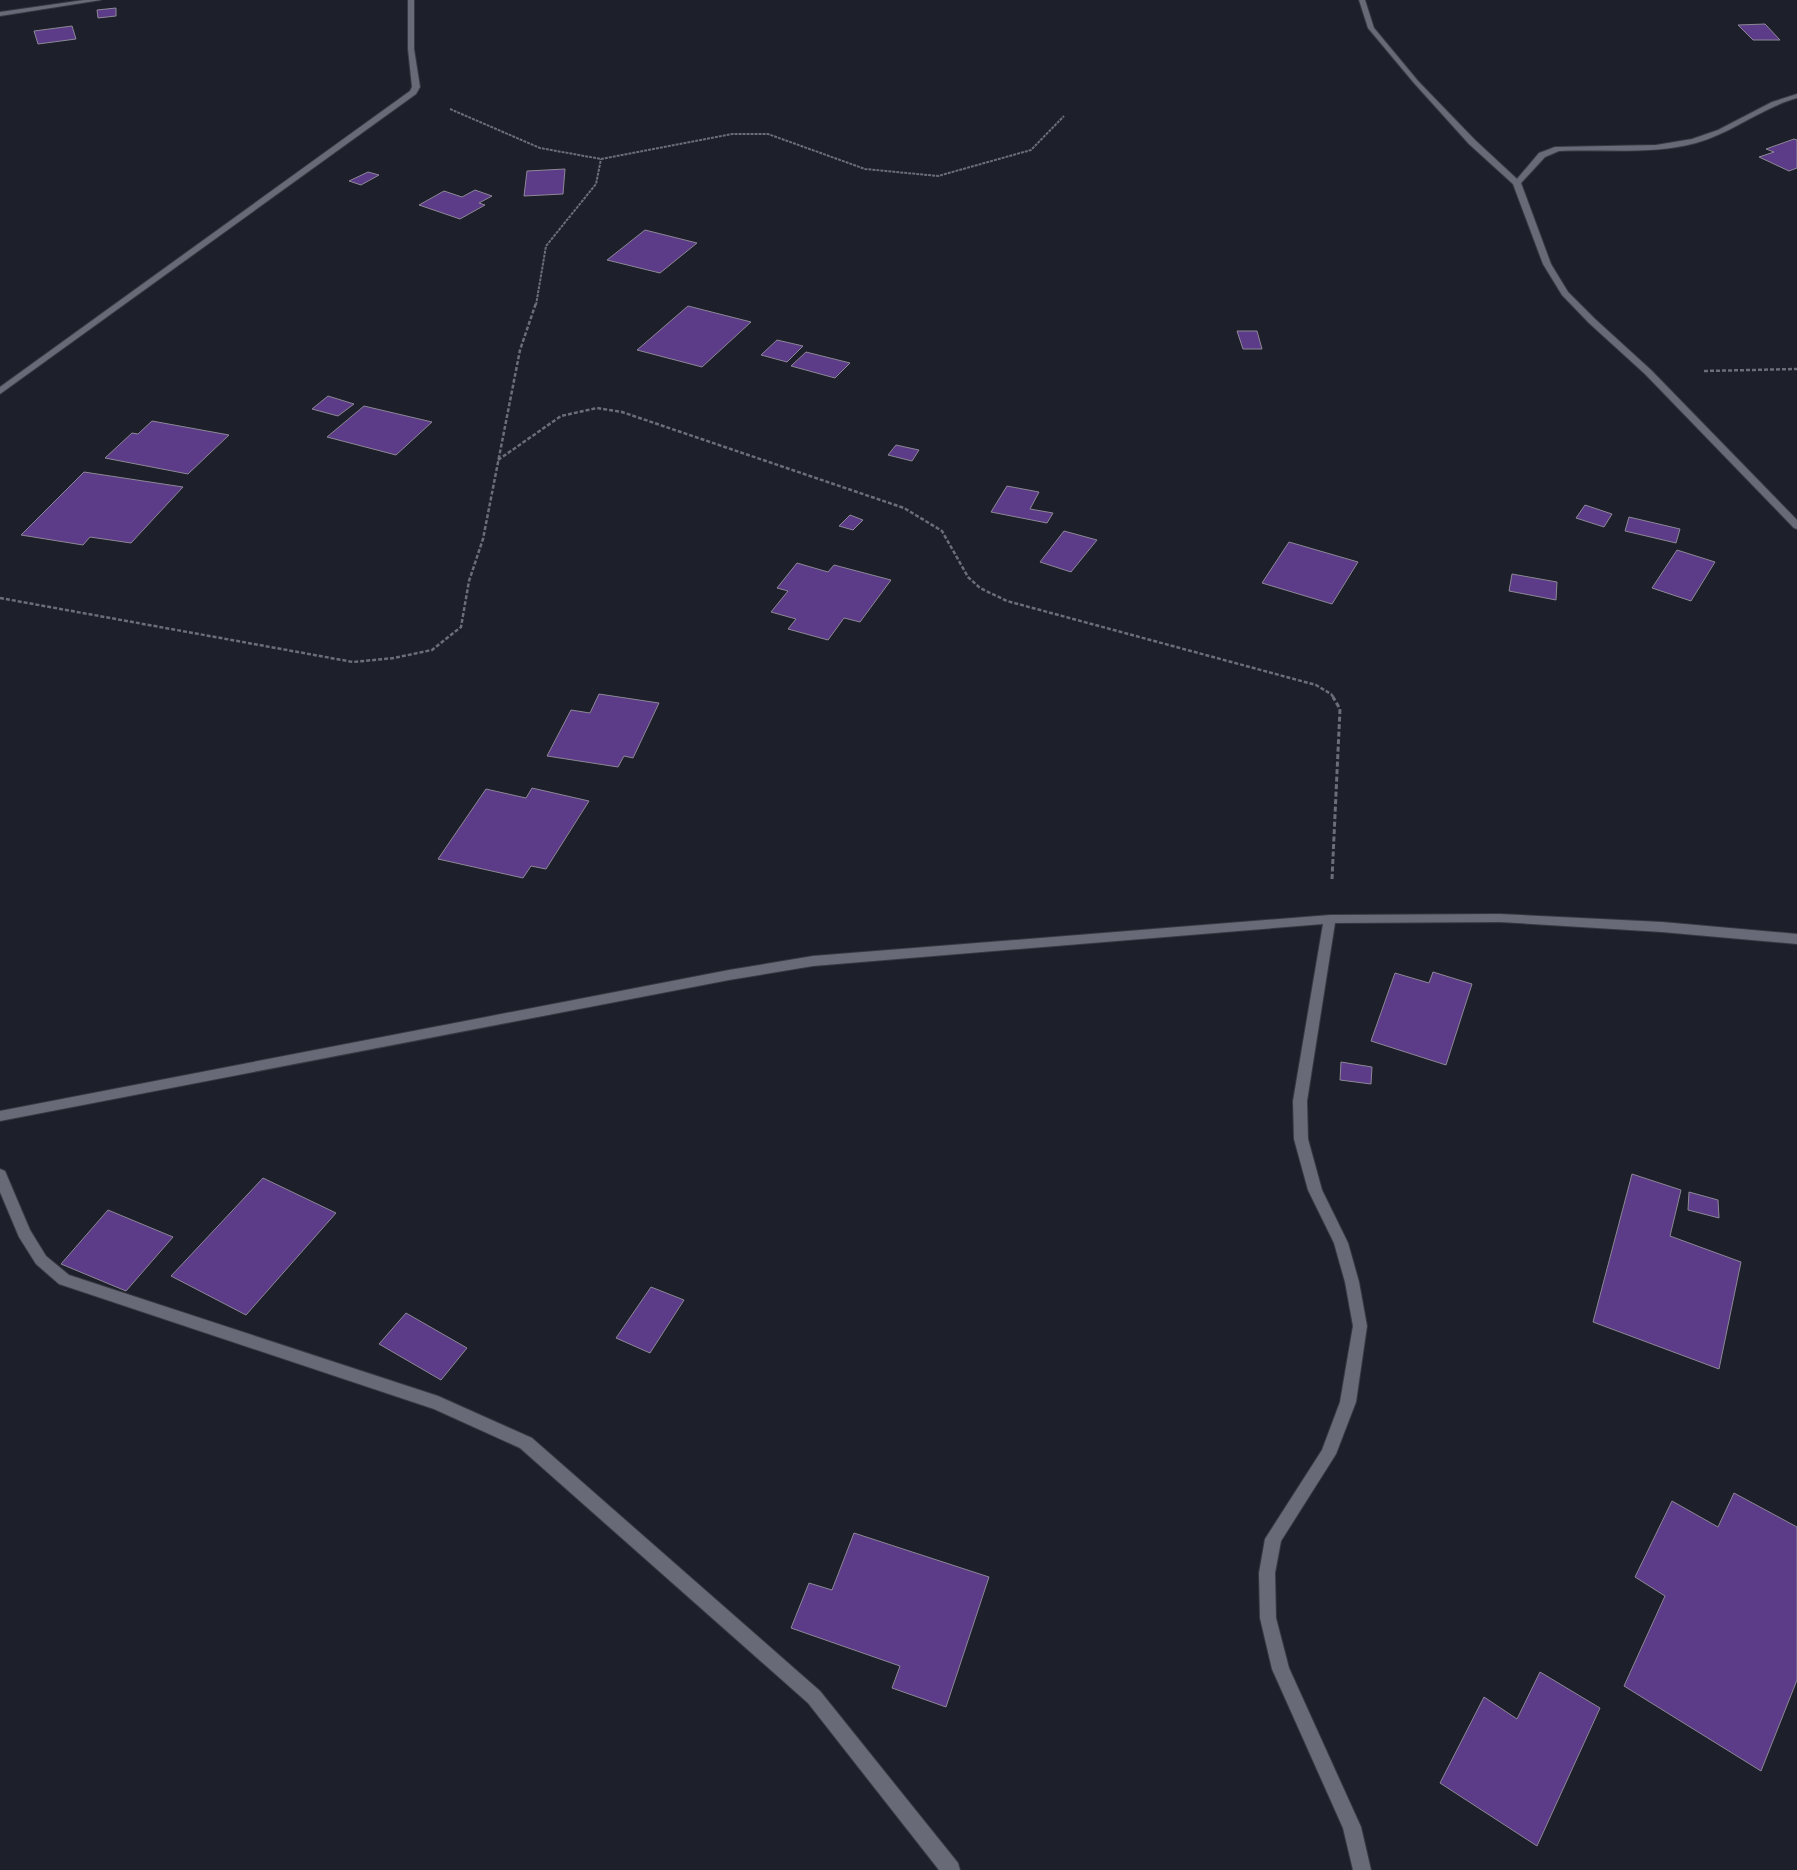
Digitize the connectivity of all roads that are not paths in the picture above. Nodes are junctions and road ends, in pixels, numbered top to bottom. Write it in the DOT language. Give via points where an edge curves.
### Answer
graph roads {
  1 [pos="98,0"];
  2 [pos="412,0"];
  3 [pos="1362,0"];
  4 [pos="0,14"];
  5 [pos="1797,96"];
  6 [pos="1516,183"];
  7 [pos="0,392"];
  8 [pos="1797,526"];
  9 [pos="1330,919"];
  10 [pos="1797,939"];
  11 [pos="0,1116"];
  12 [pos="0,1175"];
  13 [pos="951,1870"];
  14 [pos="1362,1870"];
  1 -- 4 [label="street"];
  2 -- 7 [label="street" via="410,49 416,87 413,92"];
  3 -- 6 [label="street" via="1371,28 1403,67 1472,142"];
  5 -- 6 [label="street" via="1761,108 1710,136 1687,143 1558,149 1542,155"];
  6 -- 8 [label="street" via="1547,264 1565,293 1648,372"];
  9 -- 10 [label="street" via="1500,918"];
  9 -- 11 [label="street" via="813,961 729,974"];
  9 -- 14 [label="street" via="1300,1102 1301,1138 1315,1190 1341,1244 1360,1326 1348,1402 1328,1454 1273,1539 1267,1573 1268,1618 1281,1669 1352,1827"];
  12 -- 13 [label="street" via="24,1233 41,1260 64,1280 438,1403 526,1443 814,1697"];
}
